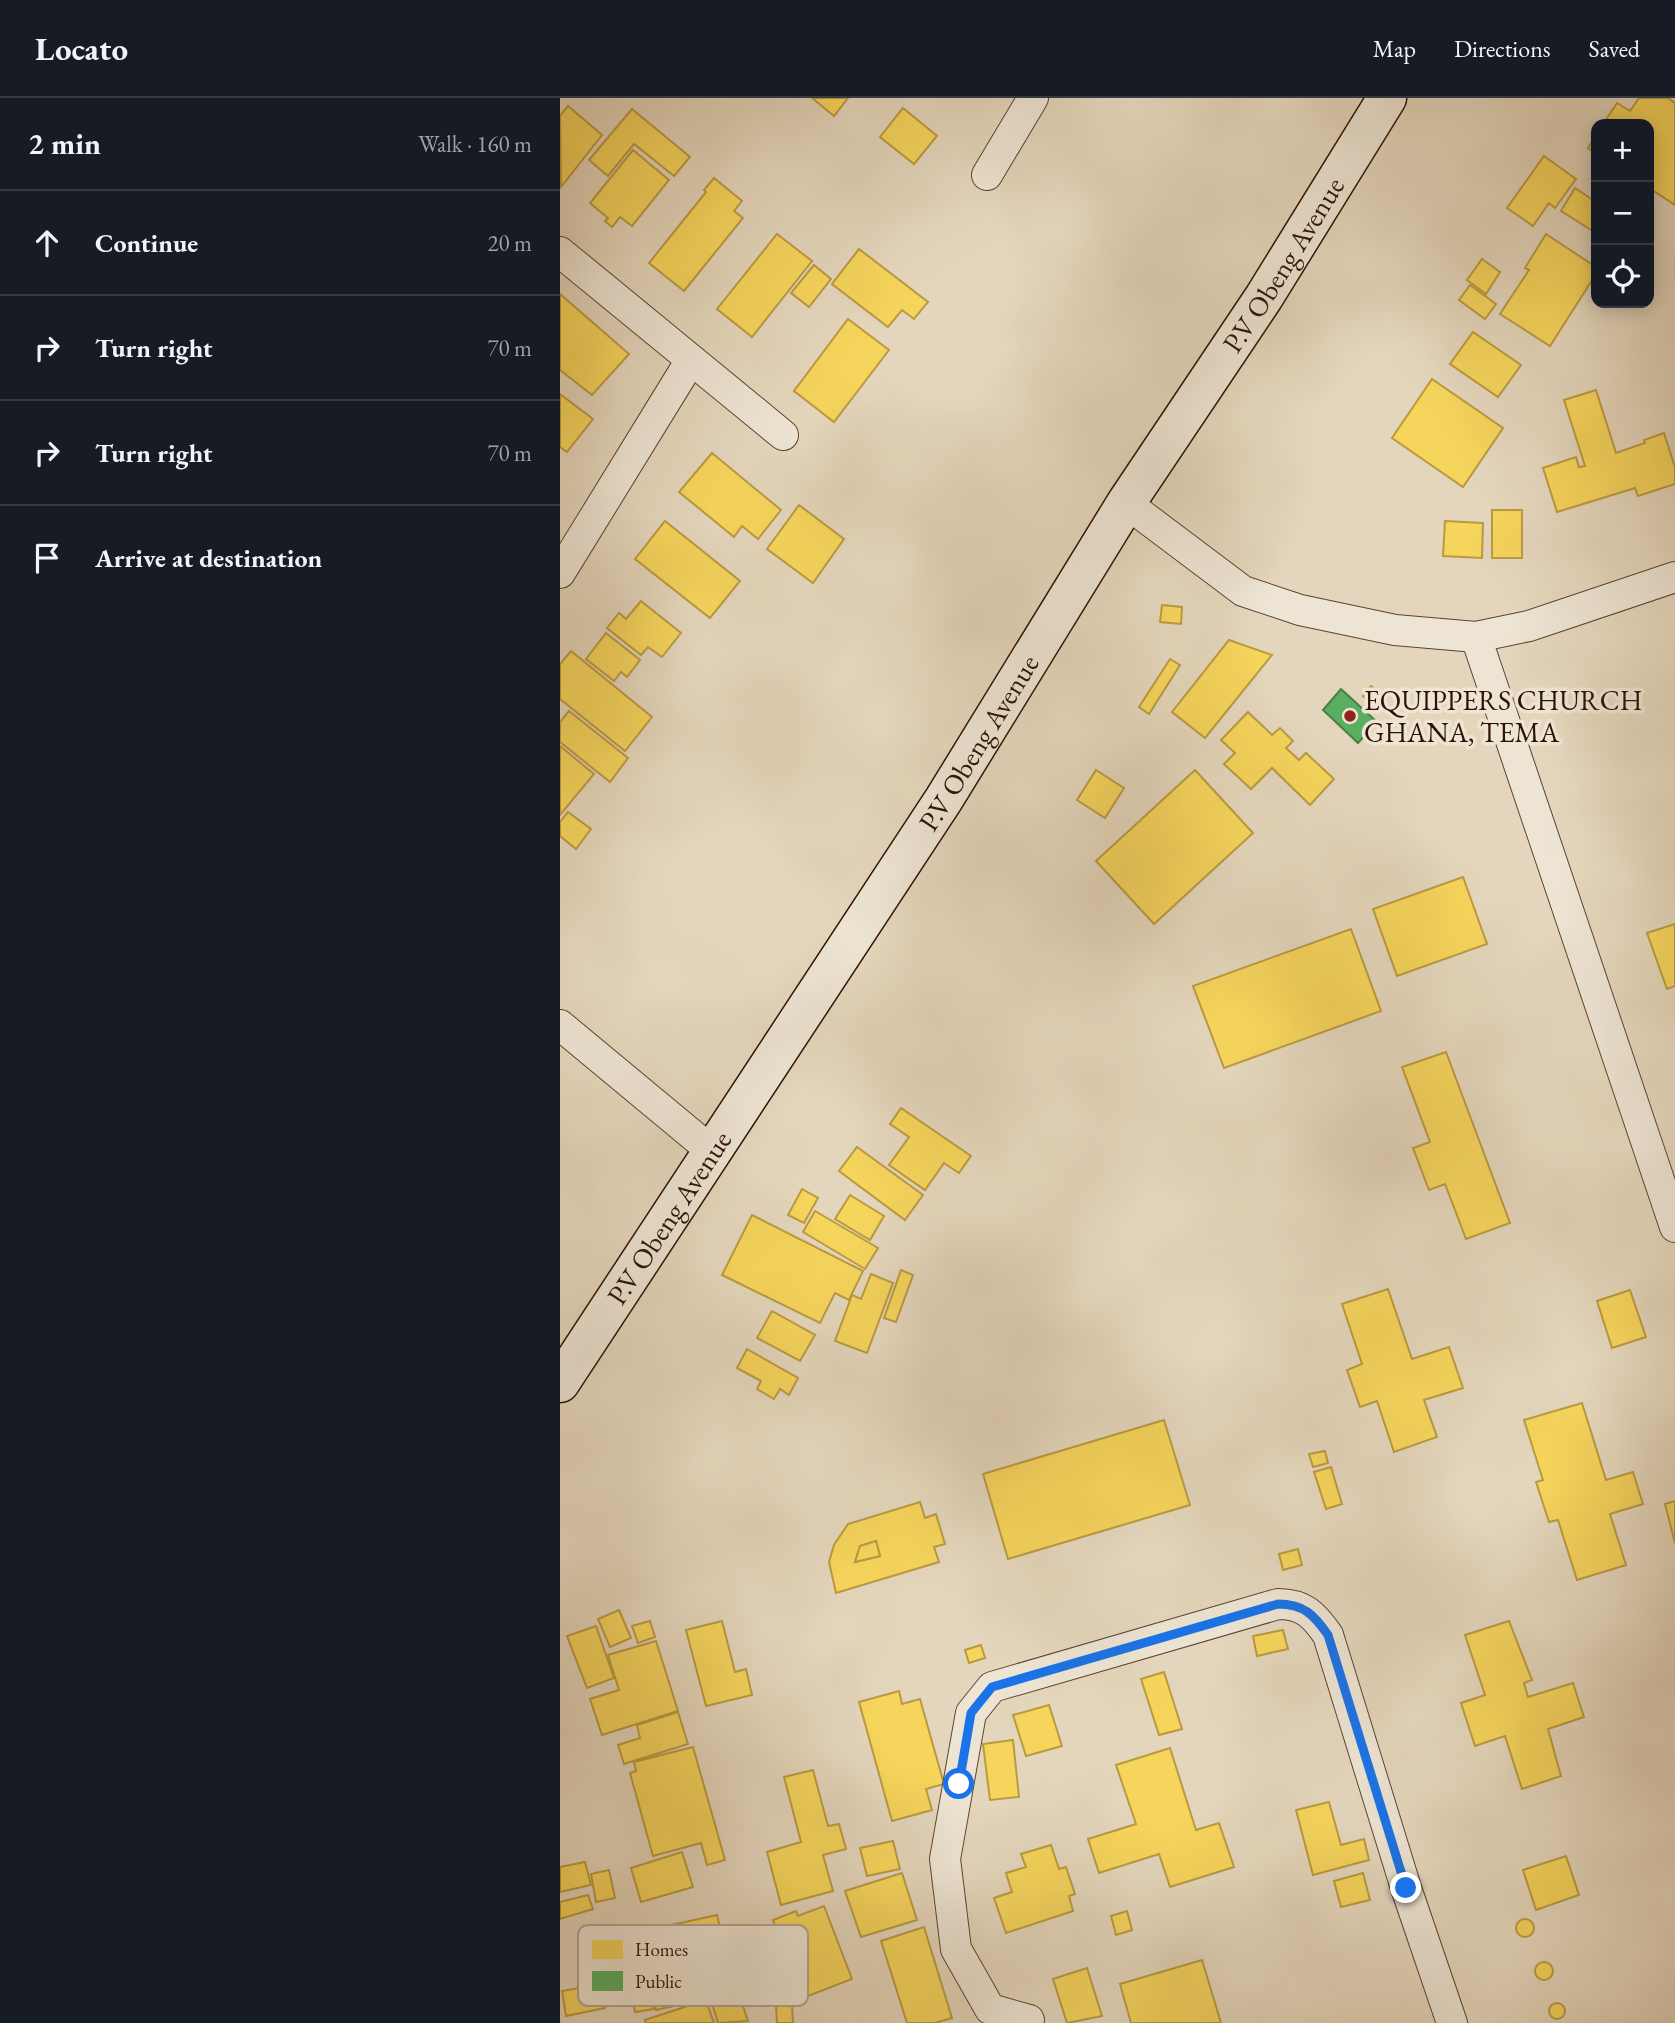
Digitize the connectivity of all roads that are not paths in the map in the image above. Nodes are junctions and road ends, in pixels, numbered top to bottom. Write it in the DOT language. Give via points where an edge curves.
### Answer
graph roads {
  1 [pos="1033,98"];
  2 [pos="1387,98"];
  3 [pos="986,175"];
  4 [pos="560,252"];
  5 [pos="691,360"];
  6 [pos="783,435"];
  7 [pos="1126,503"];
  8 [pos="560,573"];
  9 [pos="1675,577"];
  10 [pos="1476,637"];
  11 [pos="560,1025"];
  12 [pos="713,1152"];
  13 [pos="1675,1227"];
  14 [pos="563,1371"];
  15 [pos="1029,2020"];
  16 [pos="1452,2023"];
  1 -- 3 [label="street"];
  2 -- 7 [label="main road, P.V Obeng Avenue" via="1264,297"];
  4 -- 5 [label="street"];
  5 -- 6 [label="street"];
  5 -- 8 [label="street"];
  7 -- 10 [label="street" via="1243,591 1300,610 1395,629"];
  7 -- 12 [label="main road, P.V Obeng Avenue" via="944,799"];
  9 -- 10 [label="street" via="1529,626"];
  10 -- 13 [label="street"];
  11 -- 12 [label="street"];
  12 -- 14 [label="main road, P.V Obeng Avenue"];
  15 -- 16 [label="street" via="990,2009 956,1949 945,1859 971,1713 992,1687 1278,1604 1293,1604 1304,1607 1328,1635"];
}
